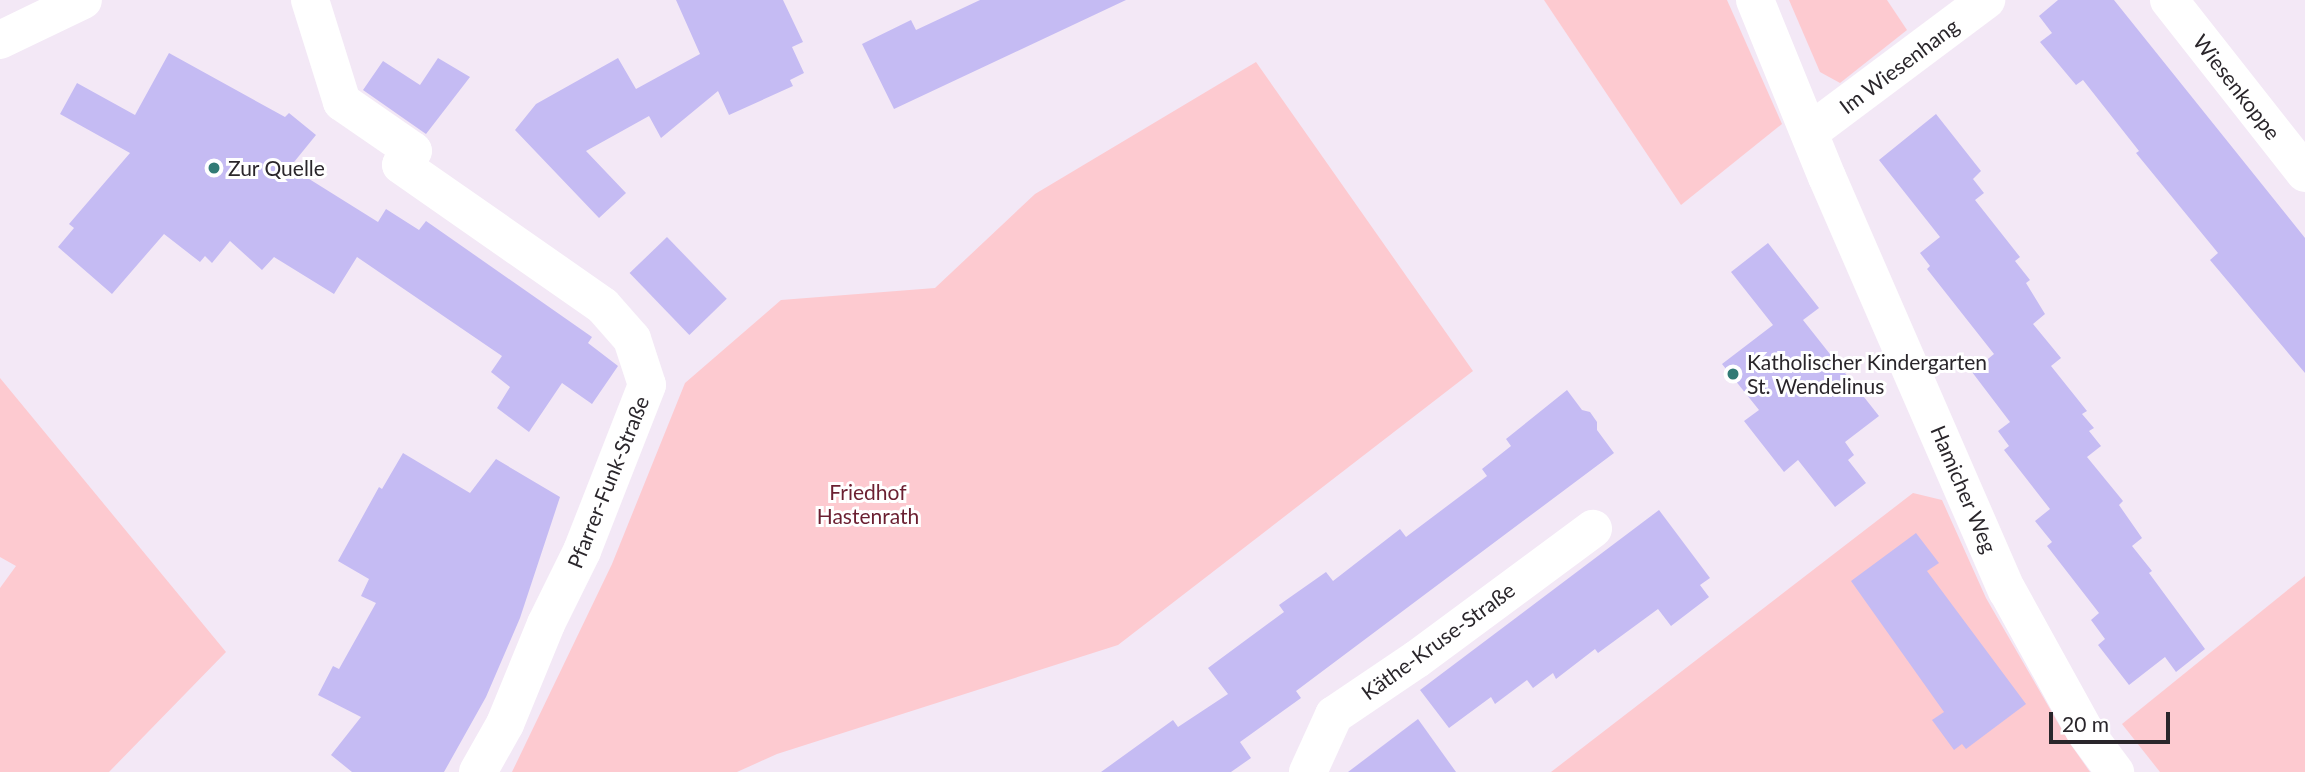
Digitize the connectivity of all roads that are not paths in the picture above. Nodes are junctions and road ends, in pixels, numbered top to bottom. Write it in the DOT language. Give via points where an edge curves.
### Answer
graph roads {
  1 [pos="83,0"];
  2 [pos="310,0"];
  3 [pos="1755,0"];
  4 [pos="1986,0"];
  5 [pos="2169,0"];
  6 [pos="0,40"];
  7 [pos="1811,131"];
  8 [pos="2305,173"];
  9 [pos="1592,529"];
  10 [pos="478,772"];
  11 [pos="1308,772"];
  12 [pos="2115,772"];
  1 -- 6 [label="street"];
  2 -- 10 [label="street, Pfarrer-Funk-Straße" via="342,102 413,151 401,165 603,306 632,339 648,385 582,551 505,724"];
  3 -- 7 [label="street, Hamicher Weg"];
  4 -- 7 [label="street, Im Wiesenhang"];
  5 -- 8 [label="street, Wiesenkoppe"];
  7 -- 12 [label="street, Hamicher Weg" via="2007,590 2086,733"];
  9 -- 11 [label="street, Käthe-Kruse-Straße" via="1334,715"];
}
